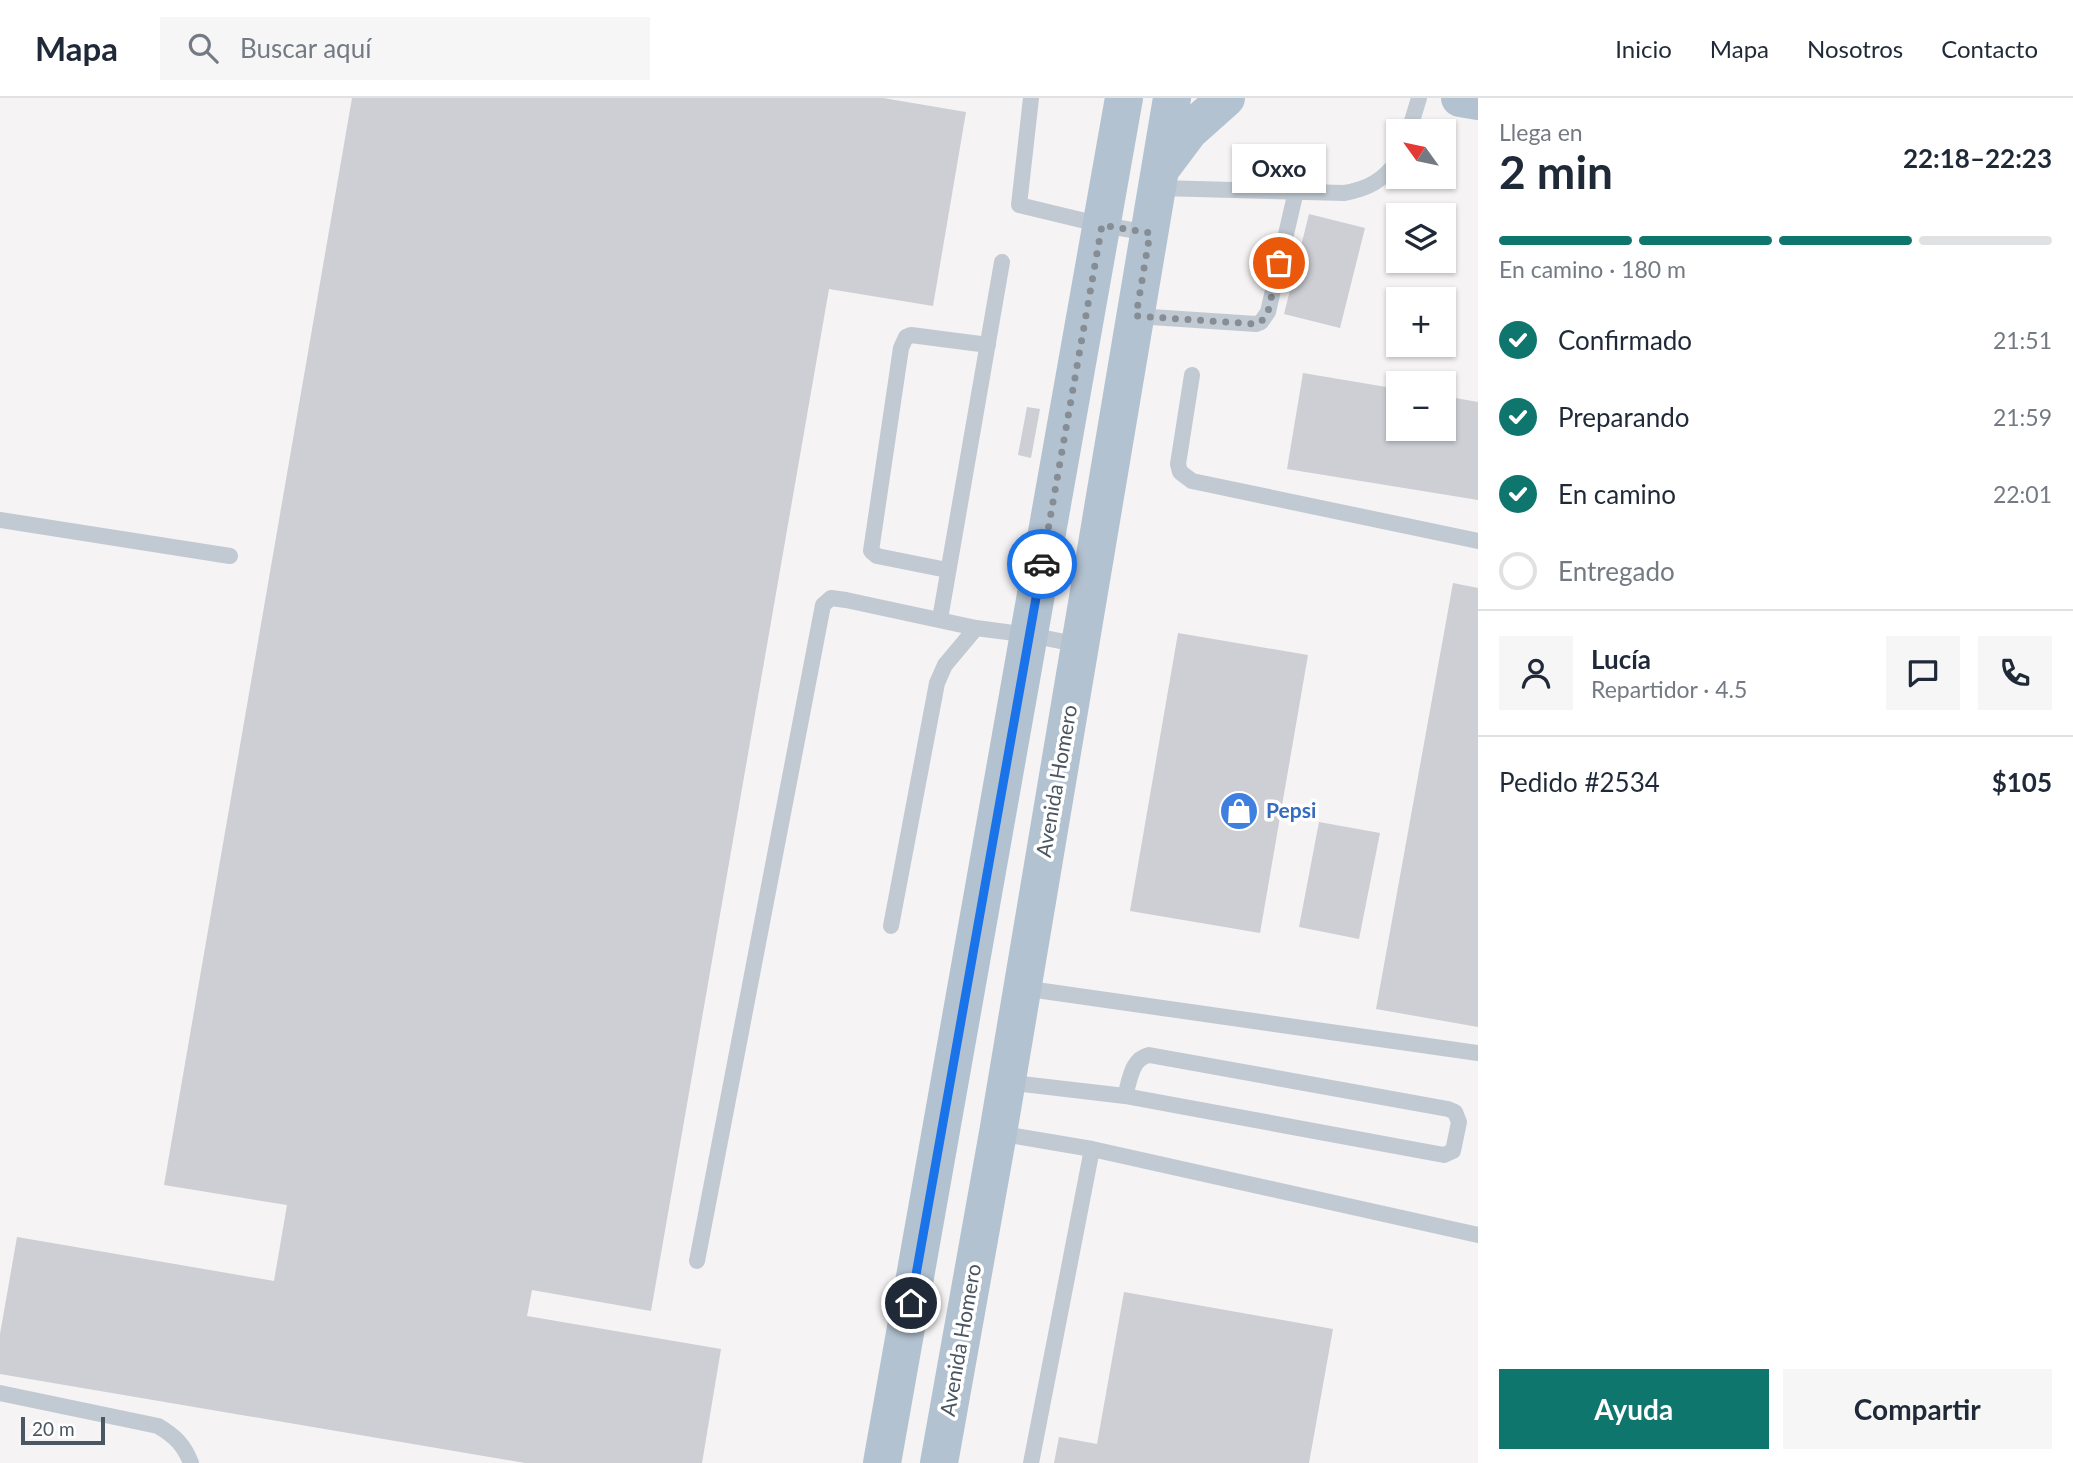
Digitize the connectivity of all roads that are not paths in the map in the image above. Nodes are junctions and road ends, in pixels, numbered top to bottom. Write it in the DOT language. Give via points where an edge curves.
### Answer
graph roads {
  1 [pos="1031,98"];
  2 [pos="1124,98"];
  3 [pos="1172,98"];
  4 [pos="1226,98"];
  5 [pos="1419,98"];
  6 [pos="1460,98"];
  7 [pos="1478,101"];
  8 [pos="1413,119"];
  9 [pos="1386,175"];
  10 [pos="1159,178"];
  11 [pos="1296,191"];
  12 [pos="1102,225"];
  13 [pos="1150,233"];
  14 [pos="1002,262"];
  15 [pos="1136,316"];
  16 [pos="988,345"];
  17 [pos="1192,375"];
  18 [pos="0,520"];
  19 [pos="1478,541"];
  20 [pos="230,556"];
  21 [pos="947,570"];
  22 [pos="940,620"];
  23 [pos="976,628"];
  24 [pos="1030,635"];
  25 [pos="1080,645"];
  26 [pos="891,926"];
  27 [pos="1022,988"];
  28 [pos="1478,1054"];
  29 [pos="1005,1082"];
  30 [pos="1125,1096"];
  31 [pos="998,1133"];
  32 [pos="1092,1149"];
  33 [pos="1478,1235"];
  34 [pos="697,1261"];
  35 [pos="0,1393"];
  36 [pos="191,1463"];
  37 [pos="882,1463"];
  38 [pos="939,1463"];
  39 [pos="1031,1463"];
  1 -- 12 [label="lane" via="1019,205"];
  2 -- 12 [label="main road"];
  3 -- 10 [label="main road, Avenida Homero"];
  4 -- 10 [label="main road" via="1189,131"];
  5 -- 8 [label="lane"];
  6 -- 7 [label="main road"];
  9 -- 11 [label="lane" via="1360,191"];
  10 -- 11 [label="lane"];
  10 -- 13 [label="main road, Avenida Homero"];
  11 -- 15 [label="lane" via="1268,312 1261,322"];
  12 -- 13 [label="lane"];
  12 -- 24 [label="main road"];
  13 -- 15 [label="main road, Avenida Homero"];
  14 -- 16 [label="lane"];
  15 -- 25 [label="main road, Avenida Homero"];
  16 -- 21 [label="lane"];
  16 -- 21 [label="lane" via="911,335 901,348 871,551"];
  17 -- 19 [label="lane" via="1178,464 1192,481"];
  18 -- 20 [label="lane"];
  21 -- 22 [label="lane"];
  22 -- 23 [label="lane"];
  22 -- 34 [label="lane" via="831,598 822,605"];
  23 -- 24 [label="lane"];
  23 -- 26 [label="lane" via="945,665 937,683"];
  24 -- 25 [label="lane"];
  24 -- 37 [label="main road"];
  25 -- 27 [label="main road, Avenida Homero"];
  27 -- 28 [label="lane"];
  27 -- 29 [label="main road, Avenida Homero"];
  29 -- 30 [label="lane"];
  29 -- 31 [label="main road, Avenida Homero"];
  30 -- 30 [label="lane" via="1444,1156 1456,1145 1460,1122 1448,1109 1149,1055 1134,1064"];
  31 -- 32 [label="lane"];
  31 -- 38 [label="main road, Avenida Homero"];
  32 -- 33 [label="lane"];
  32 -- 39 [label="lane"];
  35 -- 36 [label="lane" via="158,1426 185,1447"];
}
